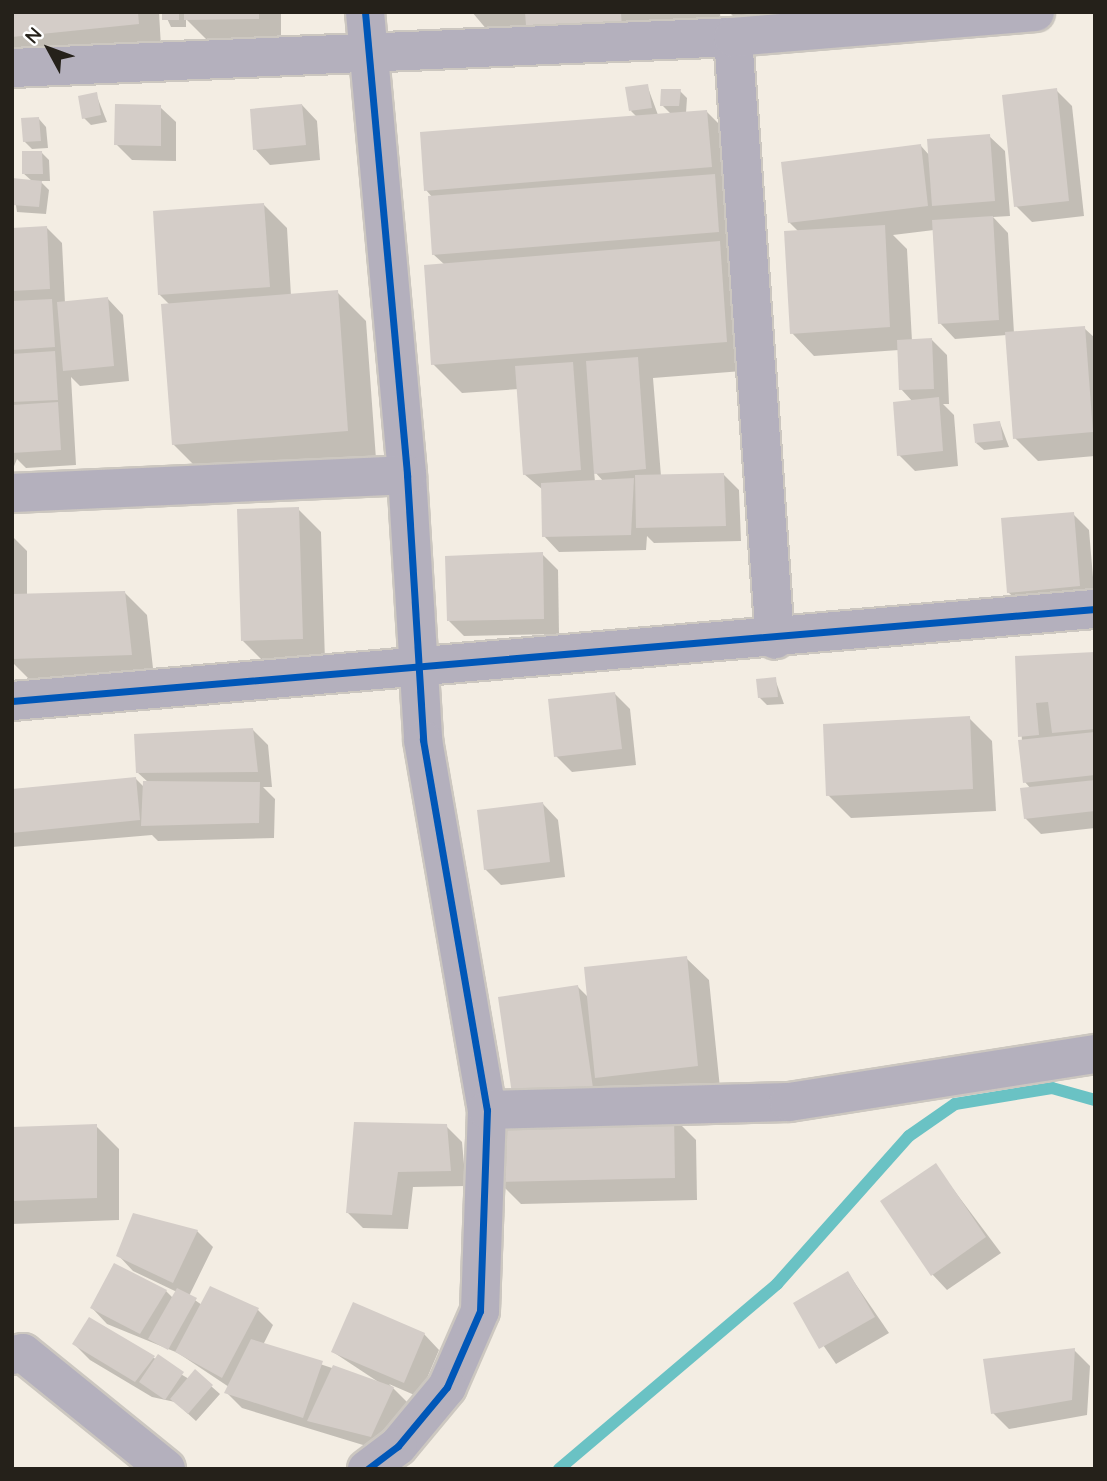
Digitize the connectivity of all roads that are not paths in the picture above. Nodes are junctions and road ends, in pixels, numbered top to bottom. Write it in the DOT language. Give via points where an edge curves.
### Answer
graph roads {
  1 [pos="365,12"];
  2 [pos="1035,12"];
  3 [pos="733,37"];
  4 [pos="367,56"];
  5 [pos="12,68"];
  6 [pos="407,475"];
  7 [pos="12,493"];
  8 [pos="1095,610"];
  9 [pos="775,640"];
  10 [pos="416,668"];
  11 [pos="12,701"];
  12 [pos="1095,1054"];
  13 [pos="487,1110"];
  14 [pos="12,1355"];
  15 [pos="166,1469"];
  16 [pos="367,1469"];
  1 -- 4 [label="street"];
  2 -- 3 [label="street"];
  3 -- 4 [label="street"];
  3 -- 9 [label="street"];
  4 -- 5 [label="street"];
  4 -- 6 [label="street"];
  6 -- 7 [label="street"];
  6 -- 10 [label="street"];
  8 -- 9 [label="street"];
  9 -- 10 [label="street"];
  10 -- 11 [label="street"];
  10 -- 13 [label="street" via="423,740"];
  12 -- 13 [label="street" via="789,1102"];
  13 -- 16 [label="street" via="480,1311 447,1387 398,1446"];
  14 -- 15 [label="street" via="23,1353"];
}
